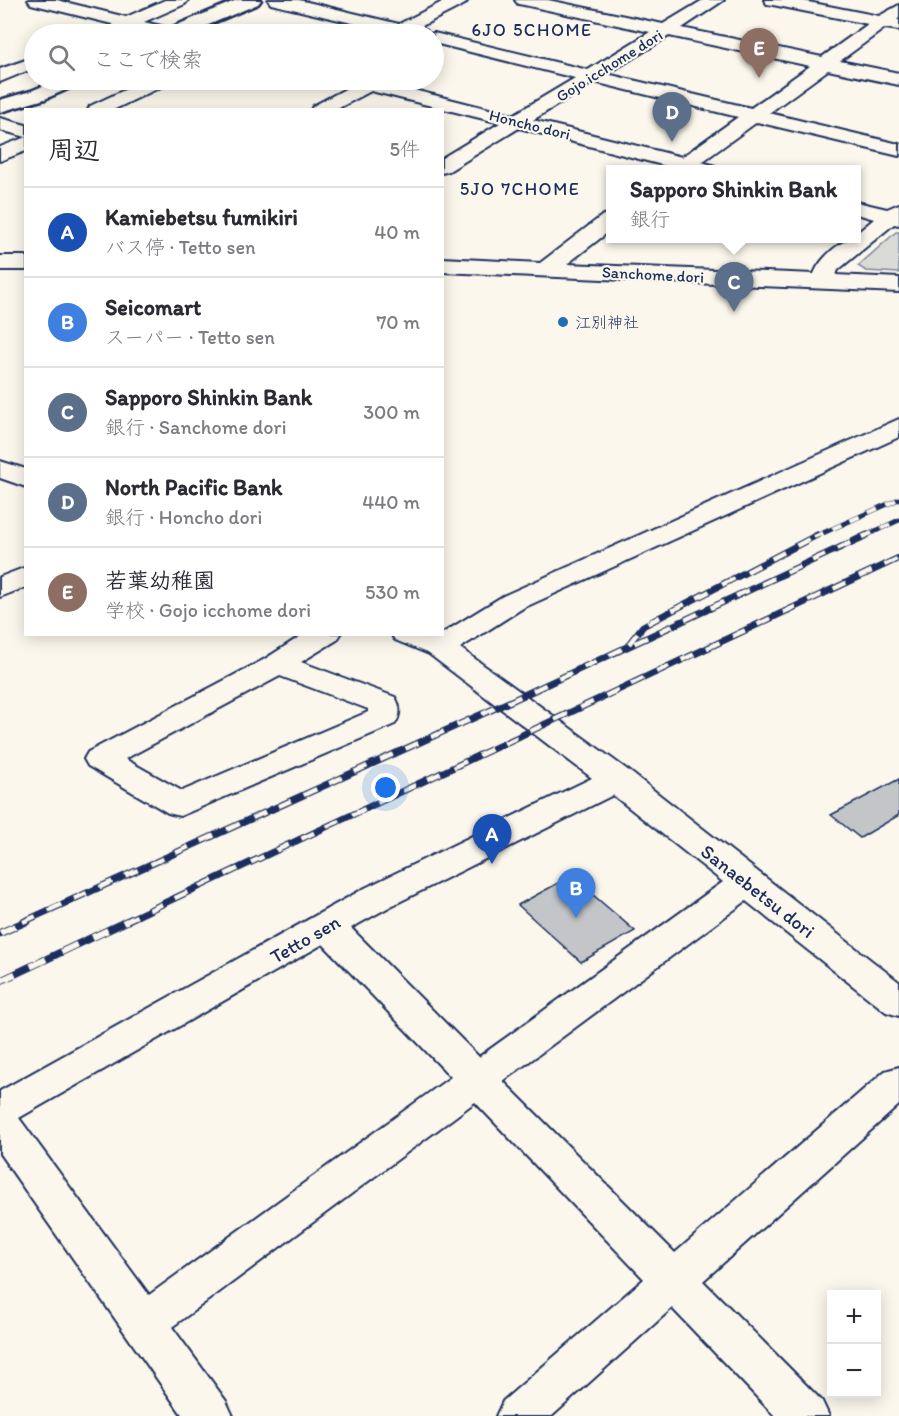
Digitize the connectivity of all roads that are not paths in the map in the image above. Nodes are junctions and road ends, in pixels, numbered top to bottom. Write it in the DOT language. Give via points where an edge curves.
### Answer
graph roads {
  1 [pos="180,0"];
  2 [pos="252,0"];
  3 [pos="278,0"];
  4 [pos="459,0"];
  5 [pos="524,0"];
  6 [pos="715,0"];
  7 [pos="773,0"];
  8 [pos="892,0"];
  9 [pos="47,1"];
  10 [pos="899,1"];
  11 [pos="899,10"];
  12 [pos="128,23"];
  13 [pos="132,24"];
  14 [pos="196,24"];
  15 [pos="366,24"];
  16 [pos="412,24"];
  17 [pos="890,24"];
  18 [pos="665,31"];
  19 [pos="444,40"];
  20 [pos="825,63"];
  21 [pos="24,66"];
  22 [pos="0,76"];
  23 [pos="592,76"];
  24 [pos="899,79"];
  25 [pos="49,90"];
  26 [pos="139,90"];
  27 [pos="349,90"];
  28 [pos="392,90"];
  29 [pos="38,95"];
  30 [pos="0,106"];
  31 [pos="101,108"];
  32 [pos="323,108"];
  33 [pos="0,115"];
  34 [pos="753,115"];
  35 [pos="517,121"];
  36 [pos="0,124"];
  37 [pos="24,130"];
  38 [pos="24,144"];
  39 [pos="899,150"];
  40 [pos="0,155"];
  41 [pos="675,165"];
  42 [pos="685,165"];
  43 [pos="444,166"];
  44 [pos="861,209"];
  45 [pos="896,215"];
  46 [pos="606,224"];
  47 [pos="861,242"];
  48 [pos="859,243"];
  49 [pos="0,263"];
  50 [pos="24,263"];
  51 [pos="546,270"];
  52 [pos="447,272"];
  53 [pos="822,282"];
  54 [pos="899,285"];
  55 [pos="899,427"];
  56 [pos="0,469"];
  57 [pos="24,478"];
  58 [pos="24,577"];
  59 [pos="0,588"];
  60 [pos="323,636"];
  61 [pos="411,636"];
  62 [pos="440,648"];
  63 [pos="277,664"];
  64 [pos="617,779"];
  65 [pos="747,882"];
  66 [pos="327,926"];
  67 [pos="899,1002"];
  68 [pos="478,1080"];
  69 [pos="899,1082"];
  70 [pos="0,1110"];
  71 [pos="0,1122"];
  72 [pos="672,1279"];
  73 [pos="144,1323"];
  74 [pos="210,1416"];
  75 [pos="519,1416"];
  76 [pos="806,1416"];
  1 -- 12 [label="street"];
  2 -- 14 [label="highway"];
  3 -- 15 [label="street"];
  4 -- 16 [label="street"];
  5 -- 18 [label="street"];
  6 -- 18 [label="street, Gojo icchome dori"];
  7 -- 17 [label="street"];
  8 -- 10 [label="street"];
  9 -- 12 [label="street"];
  11 -- 17 [label="street"];
  12 -- 13 [label="street"];
  17 -- 20 [label="street"];
  18 -- 20 [label="street"];
  18 -- 23 [label="street, Gojo icchome dori"];
  19 -- 23 [label="street"];
  20 -- 24 [label="street"];
  20 -- 34 [label="street"];
  21 -- 22 [label="street"];
  23 -- 34 [label="street"];
  23 -- 35 [label="street, Gojo icchome dori"];
  25 -- 29 [label="highway"];
  26 -- 31 [label="street"];
  27 -- 32 [label="street"];
  28 -- 35 [label="street, Honcho dori"];
  29 -- 30 [label="highway"];
  29 -- 33 [label="highway"];
  34 -- 39 [label="street"];
  34 -- 42 [label="street"];
  35 -- 41 [label="street, Honcho dori"];
  35 -- 43 [label="street, Gojo icchome dori"];
  36 -- 37 [label="street"];
  38 -- 40 [label="street"];
  44 -- 45 [label="street"];
  45 -- 47 [label="street"];
  46 -- 51 [label="street"];
  48 -- 53 [label="street" via="828,267"];
  49 -- 50 [label="street"];
  51 -- 52 [label="street, Sanchome dori"];
  51 -- 53 [label="street, Sanchome dori"];
  53 -- 54 [label="street, Sanchome dori"];
  55 -- 62 [label="street" via="513,602"];
  56 -- 57 [label="street"];
  58 -- 59 [label="street"];
  60 -- 63 [label="street"];
  61 -- 62 [label="street, Sanaebetsu dori"];
  62 -- 64 [label="street, Sanaebetsu dori"];
  63 -- 63 [label="street" via="267,670 100,759 180,805 384,717 384,704"];
  64 -- 65 [label="street, Sanaebetsu dori"];
  64 -- 66 [label="street, Tetto sen"];
  65 -- 67 [label="street, Sanaebetsu dori"];
  65 -- 68 [label="street"];
  66 -- 68 [label="street"];
  66 -- 70 [label="street, Tetto sen"];
  68 -- 72 [label="street"];
  68 -- 73 [label="street"];
  69 -- 72 [label="street"];
  71 -- 73 [label="street"];
  72 -- 75 [label="street"];
  72 -- 76 [label="street"];
  73 -- 74 [label="street"];
}
